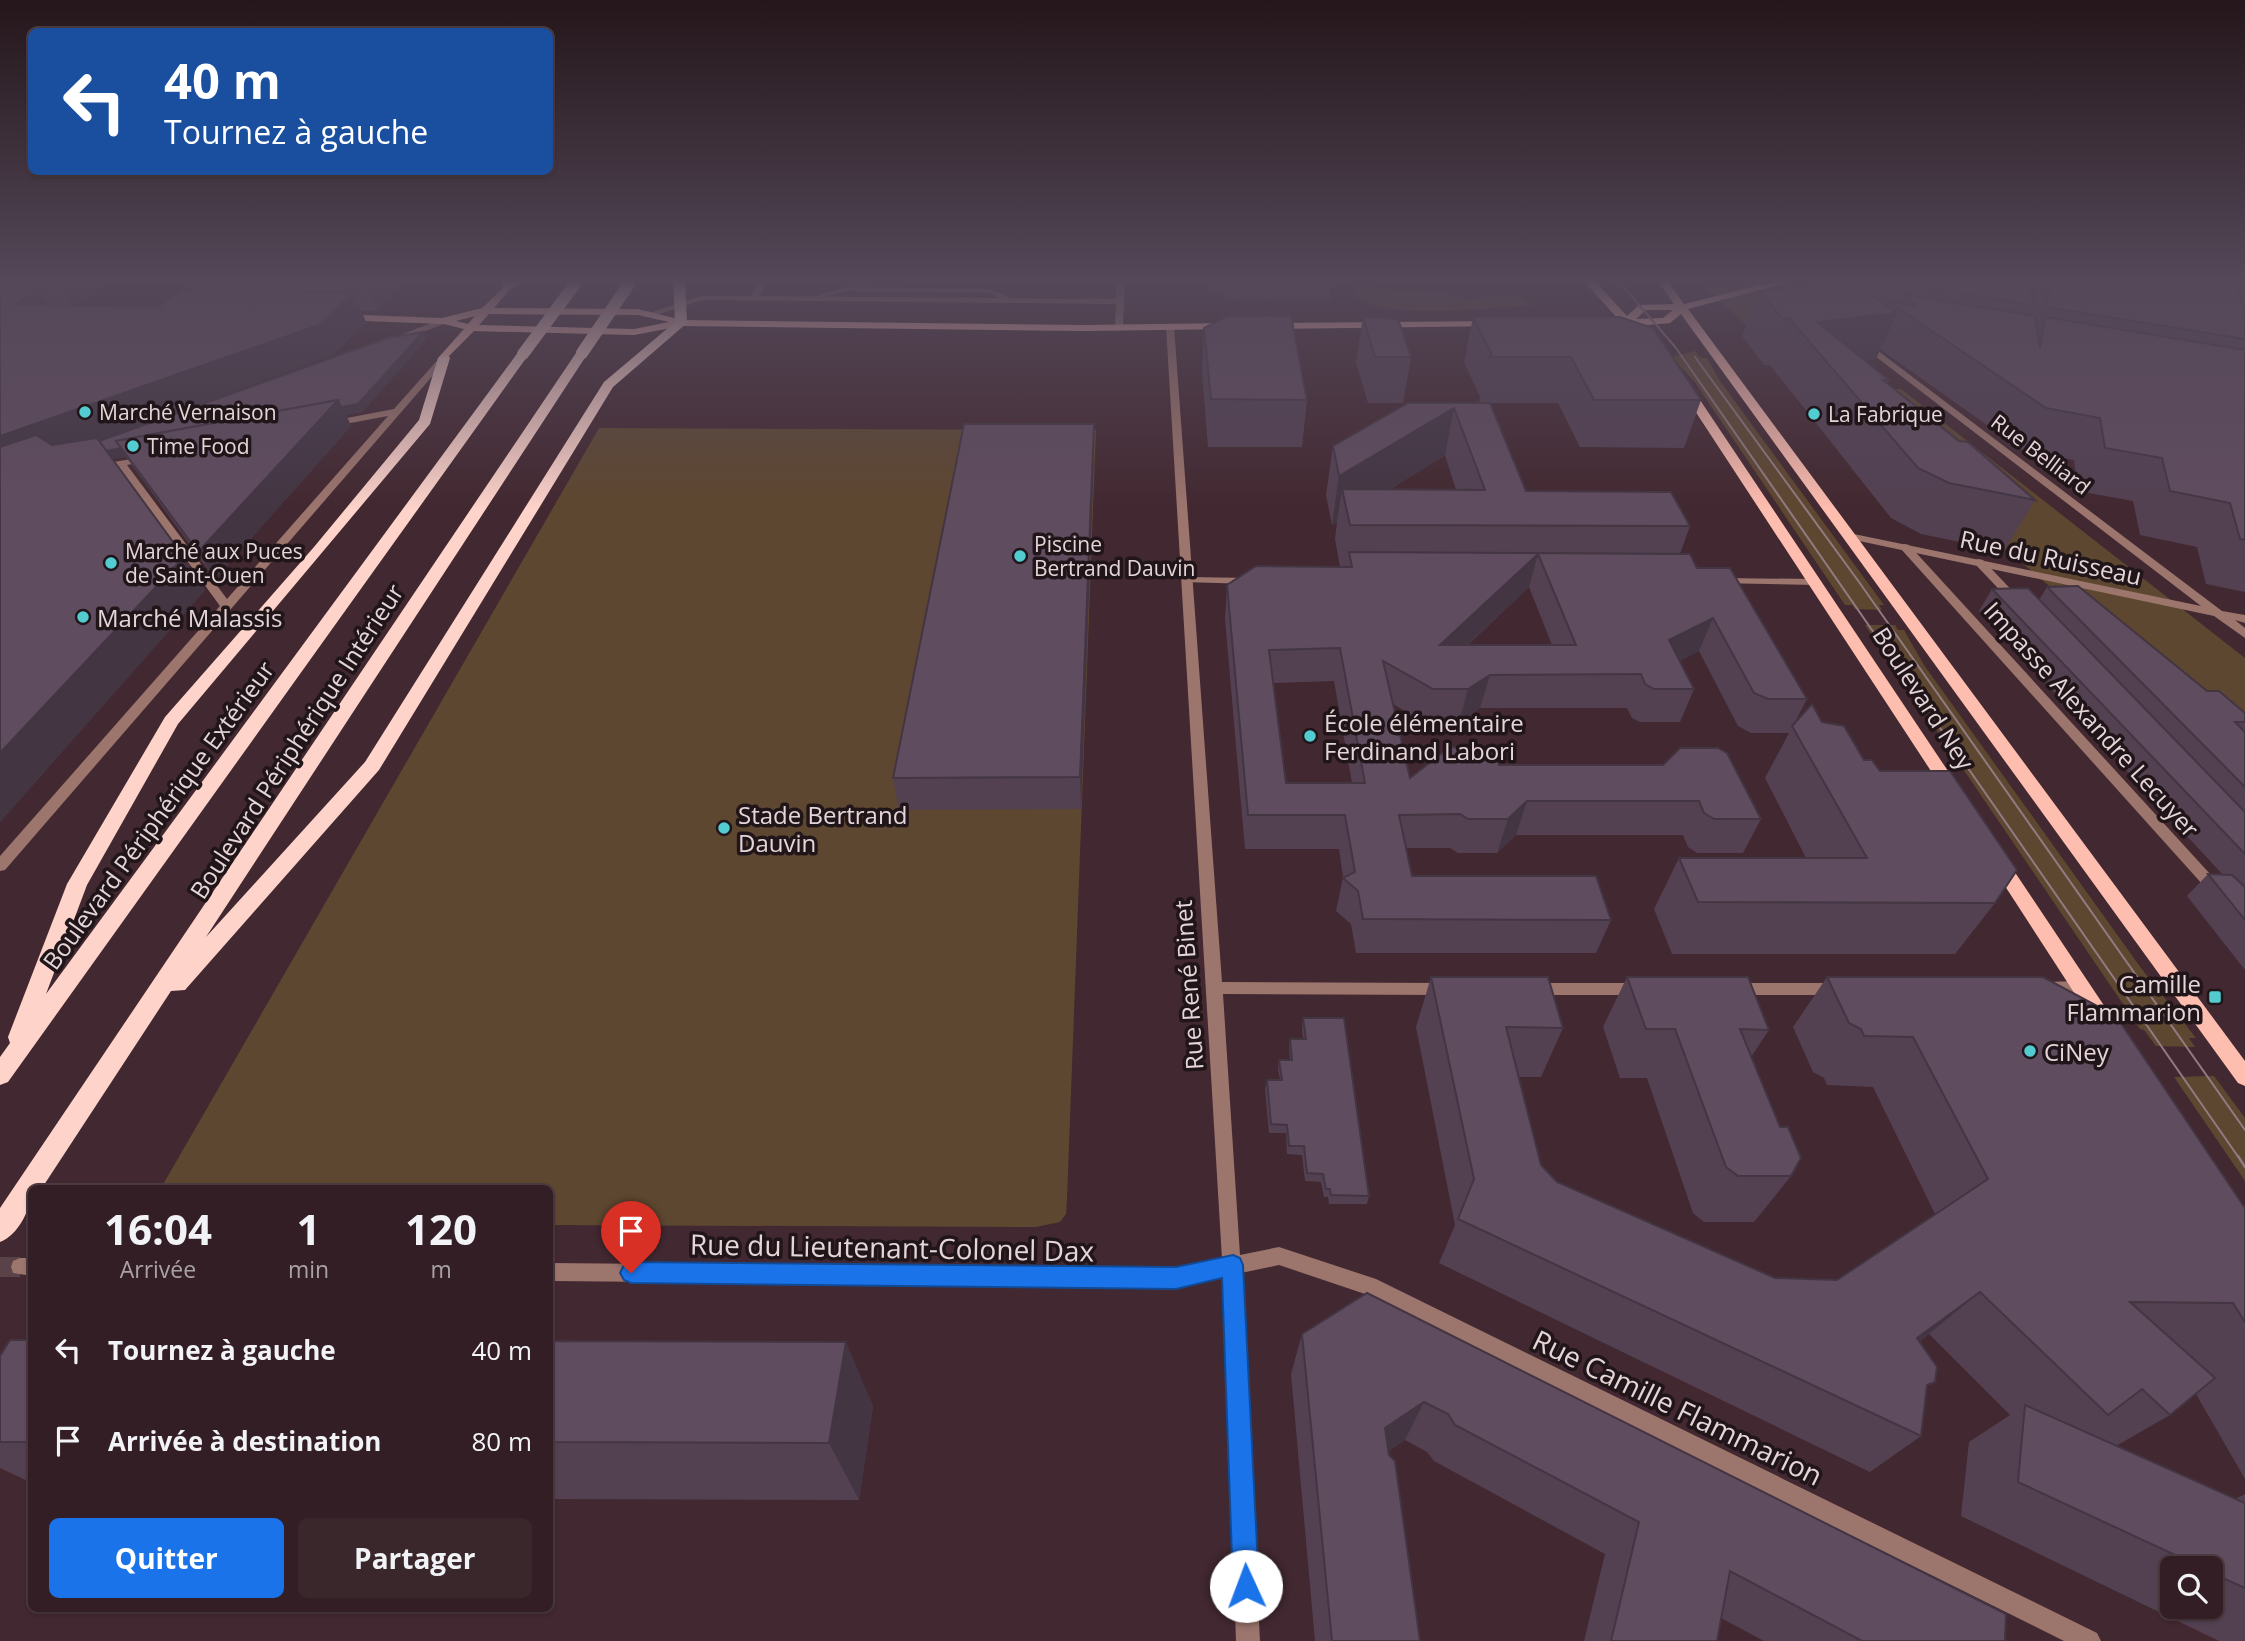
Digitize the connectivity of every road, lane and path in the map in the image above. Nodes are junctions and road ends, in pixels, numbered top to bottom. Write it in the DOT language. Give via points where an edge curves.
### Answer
graph roads {
  1 [pos="446,356"];
  2 [pos="523,356"];
  3 [pos="581,356"];
  4 [pos="643,356"];
  5 [pos="1173,356"];
  6 [pos="1718,356"];
  7 [pos="1880,356"];
  8 [pos="444,358"];
  9 [pos="1674,373"];
  10 [pos="394,412"];
  11 [pos="317,426"];
  12 [pos="160,456"];
  13 [pos="121,463"];
  14 [pos="86,470"];
  15 [pos="1849,536"];
  16 [pos="1905,547"];
  17 [pos="1979,562"];
  18 [pos="1187,580"];
  19 [pos="1259,581"];
  20 [pos="1702,581"];
  21 [pos="1816,582"];
  22 [pos="226,606"];
  23 [pos="2217,613"];
  24 [pos="2029,614"];
  25 [pos="2245,619"];
  26 [pos="2245,634"];
  27 [pos="1965,810"];
  28 [pos="1987,845"];
  29 [pos="0,866"];
  30 [pos="2227,901"];
  31 [pos="2080,987"];
  32 [pos="1215,988"];
  33 [pos="2027,988"];
  34 [pos="1456,989"];
  35 [pos="1511,989"];
  36 [pos="1649,989"];
  37 [pos="1716,989"];
  38 [pos="1851,989"];
  39 [pos="132,1034"];
  40 [pos="2120,1044"];
  41 [pos="5,1069"];
  42 [pos="2245,1077"];
  43 [pos="30,1185"];
  44 [pos="28,1188"];
  45 [pos="0,1230"];
  46 [pos="1233,1265"];
  47 [pos="553,1272"];
  48 [pos="1248,1641"];
  49 [pos="2089,1641"];
  1 -- 8 [label="main road"];
  2 -- 41 [label="highway, Boulevard Périphérique Extérieur, bridge"];
  3 -- 39 [label="highway, Boulevard Périphérique Intérieur, bridge"];
  4 -- 39 [label="highway" via="608,385 372,766"];
  5 -- 18 [label="street, Rue René Binet"];
  6 -- 15 [label="main road, Boulevard Ney"];
  7 -- 23 [label="street, Rue Belliard"];
  8 -- 10 [label="street"];
  8 -- 41 [label="highway" via="425,421 171,722 76,884"];
  9 -- 21 [label="main road, Boulevard Ney"];
  10 -- 11 [label="street"];
  10 -- 22 [label="street"];
  12 -- 13 [label="street"];
  13 -- 14 [label="street"];
  13 -- 22 [label="street"];
  15 -- 16 [label="street, Rue du Ruisseau"];
  15 -- 42 [label="main road, Boulevard Ney"];
  16 -- 17 [label="street, Rue du Ruisseau"];
  16 -- 30 [label="street, Impasse Alexandre Lecuyer"];
  17 -- 23 [label="street, Rue du Ruisseau"];
  17 -- 24 [label="street"];
  18 -- 19 [label="street"];
  18 -- 32 [label="street, Rue René Binet"];
  20 -- 21 [label="street"];
  21 -- 27 [label="main road, Boulevard Ney"];
  22 -- 29 [label="street"];
  23 -- 25 [label="street, Rue du Ruisseau"];
  23 -- 26 [label="street, Rue Belliard"];
  28 -- 31 [label="main road"];
  31 -- 33 [label="street"];
  31 -- 40 [label="main road"];
  32 -- 34 [label="street"];
  32 -- 46 [label="street, Rue René Binet"];
  35 -- 36 [label="street"];
  37 -- 38 [label="street"];
  39 -- 43 [label="highway, Boulevard Périphérique Intérieur"];
  44 -- 45 [label="highway, Boulevard Périphérique Intérieur"];
  46 -- 47 [label="street, Rue du Lieutenant-Colonel Dax" via="1176,1278"];
  46 -- 48 [label="street, Rue René Binet"];
  46 -- 49 [label="street, Rue Camille Flammarion" via="1279,1256 1369,1286"];
}
